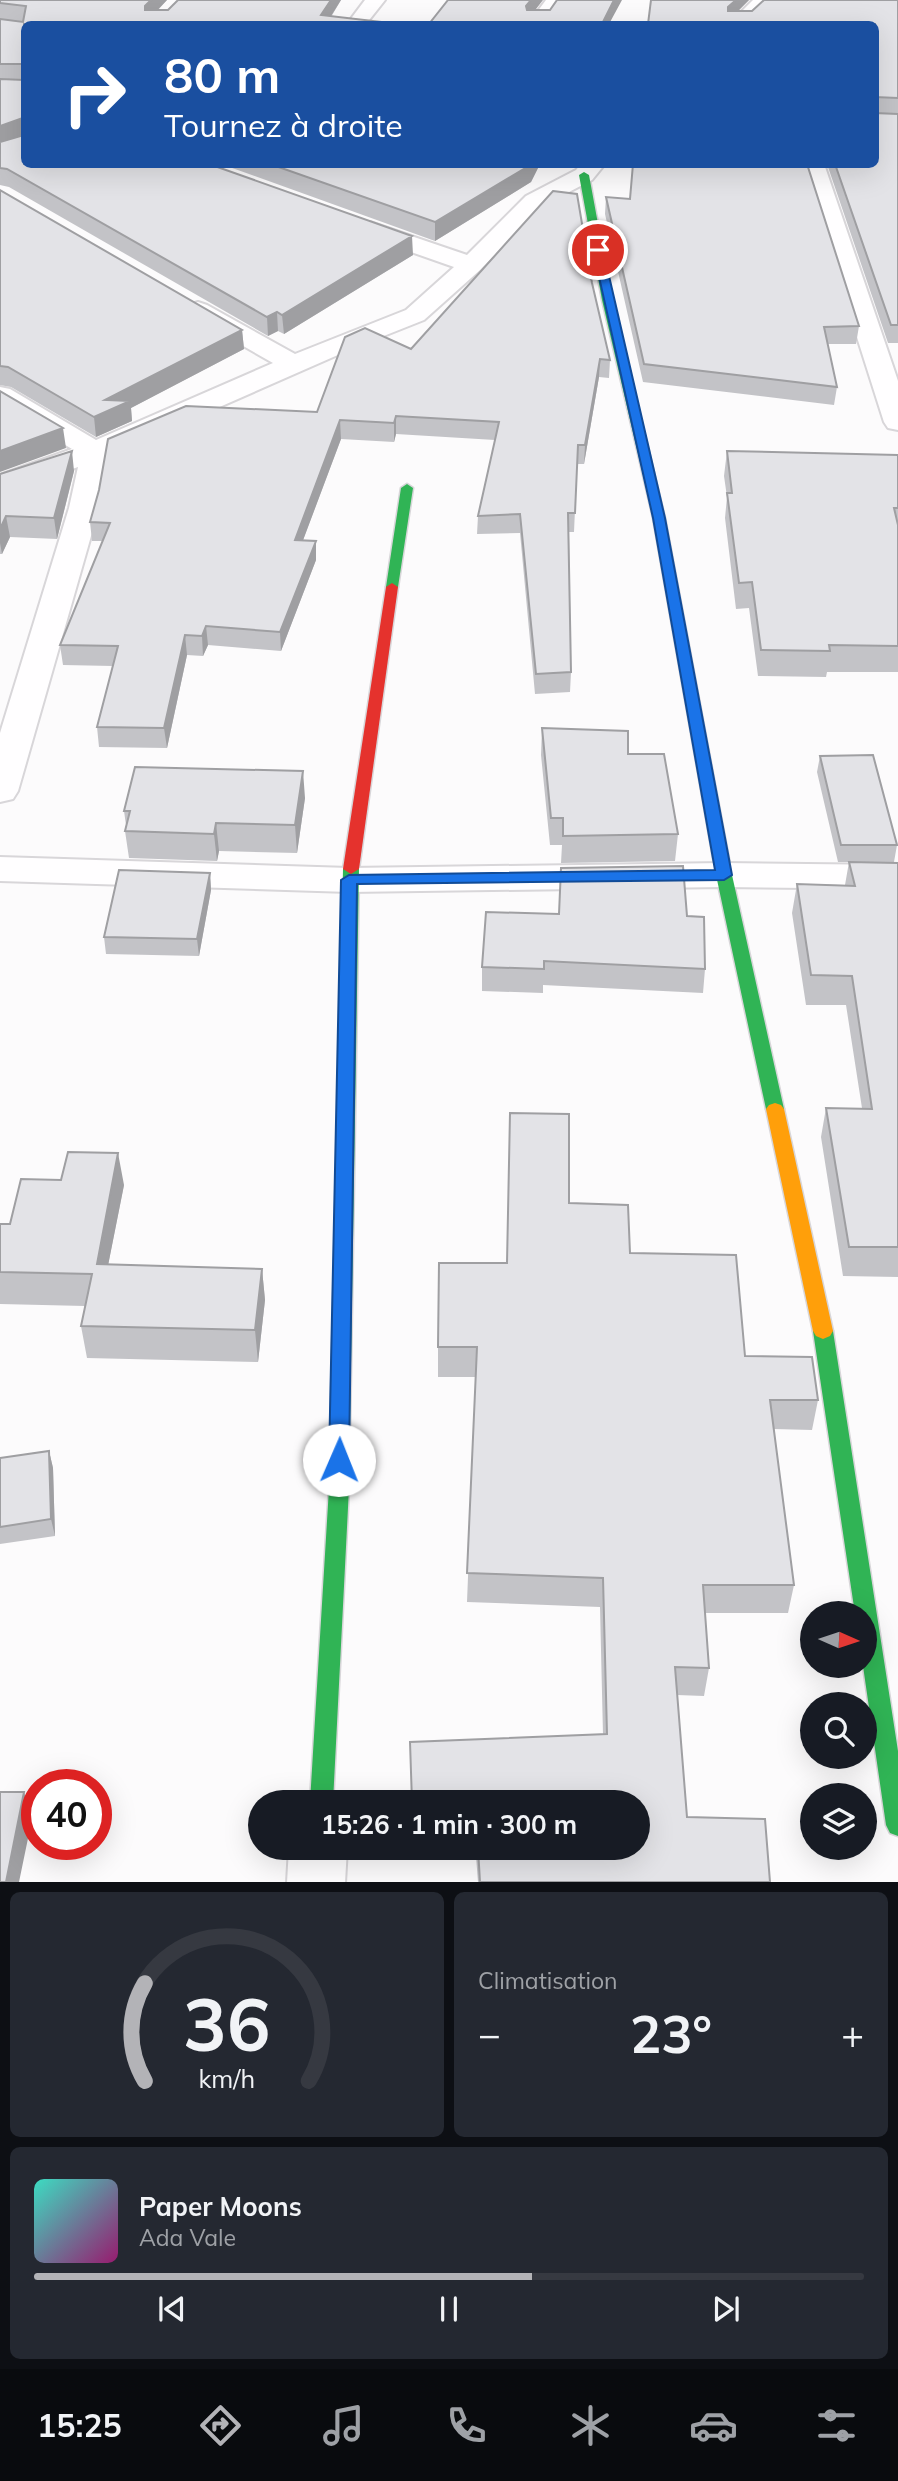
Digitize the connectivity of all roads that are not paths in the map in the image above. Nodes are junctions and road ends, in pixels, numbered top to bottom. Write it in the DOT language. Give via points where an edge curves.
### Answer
graph roads {
  1 [pos="375,0"];
  2 [pos="556,0"];
  3 [pos="764,0"];
  4 [pos="358,21"];
  5 [pos="539,21"];
  6 [pos="741,21"];
  7 [pos="814,168"];
  8 [pos="589,170"];
  9 [pos="346,222"];
  10 [pos="471,265"];
  11 [pos="180,300"];
  12 [pos="294,364"];
  13 [pos="0,395"];
  14 [pos="898,422"];
  15 [pos="95,451"];
  16 [pos="0,485"];
  17 [pos="407,488"];
  18 [pos="0,790"];
  19 [pos="0,869"];
  20 [pos="724,875"];
  21 [pos="898,877"];
  22 [pos="349,880"];
  23 [pos="322,1790"];
  24 [pos="898,1825"];
  25 [pos="317,1860"];
  26 [pos="316,1882"];
  1 -- 4 [label="street"];
  2 -- 5 [label="street"];
  3 -- 6 [label="street"];
  7 -- 14 [label="street"];
  8 -- 10 [label="street" via="534,201"];
  8 -- 20 [label="street" via="607,300 659,518"];
  9 -- 10 [label="street"];
  10 -- 12 [label="street" via="415,315"];
  11 -- 12 [label="street"];
  12 -- 15 [label="street"];
  13 -- 15 [label="street"];
  15 -- 16 [label="street"];
  15 -- 18 [label="street" via="84,508"];
  17 -- 22 [label="street"];
  19 -- 22 [label="street"];
  20 -- 21 [label="street"];
  20 -- 22 [label="street"];
  20 -- 24 [label="street" via="829,1359"];
  22 -- 23 [label="street" via="339,1488"];
  25 -- 26 [label="street"];
}
